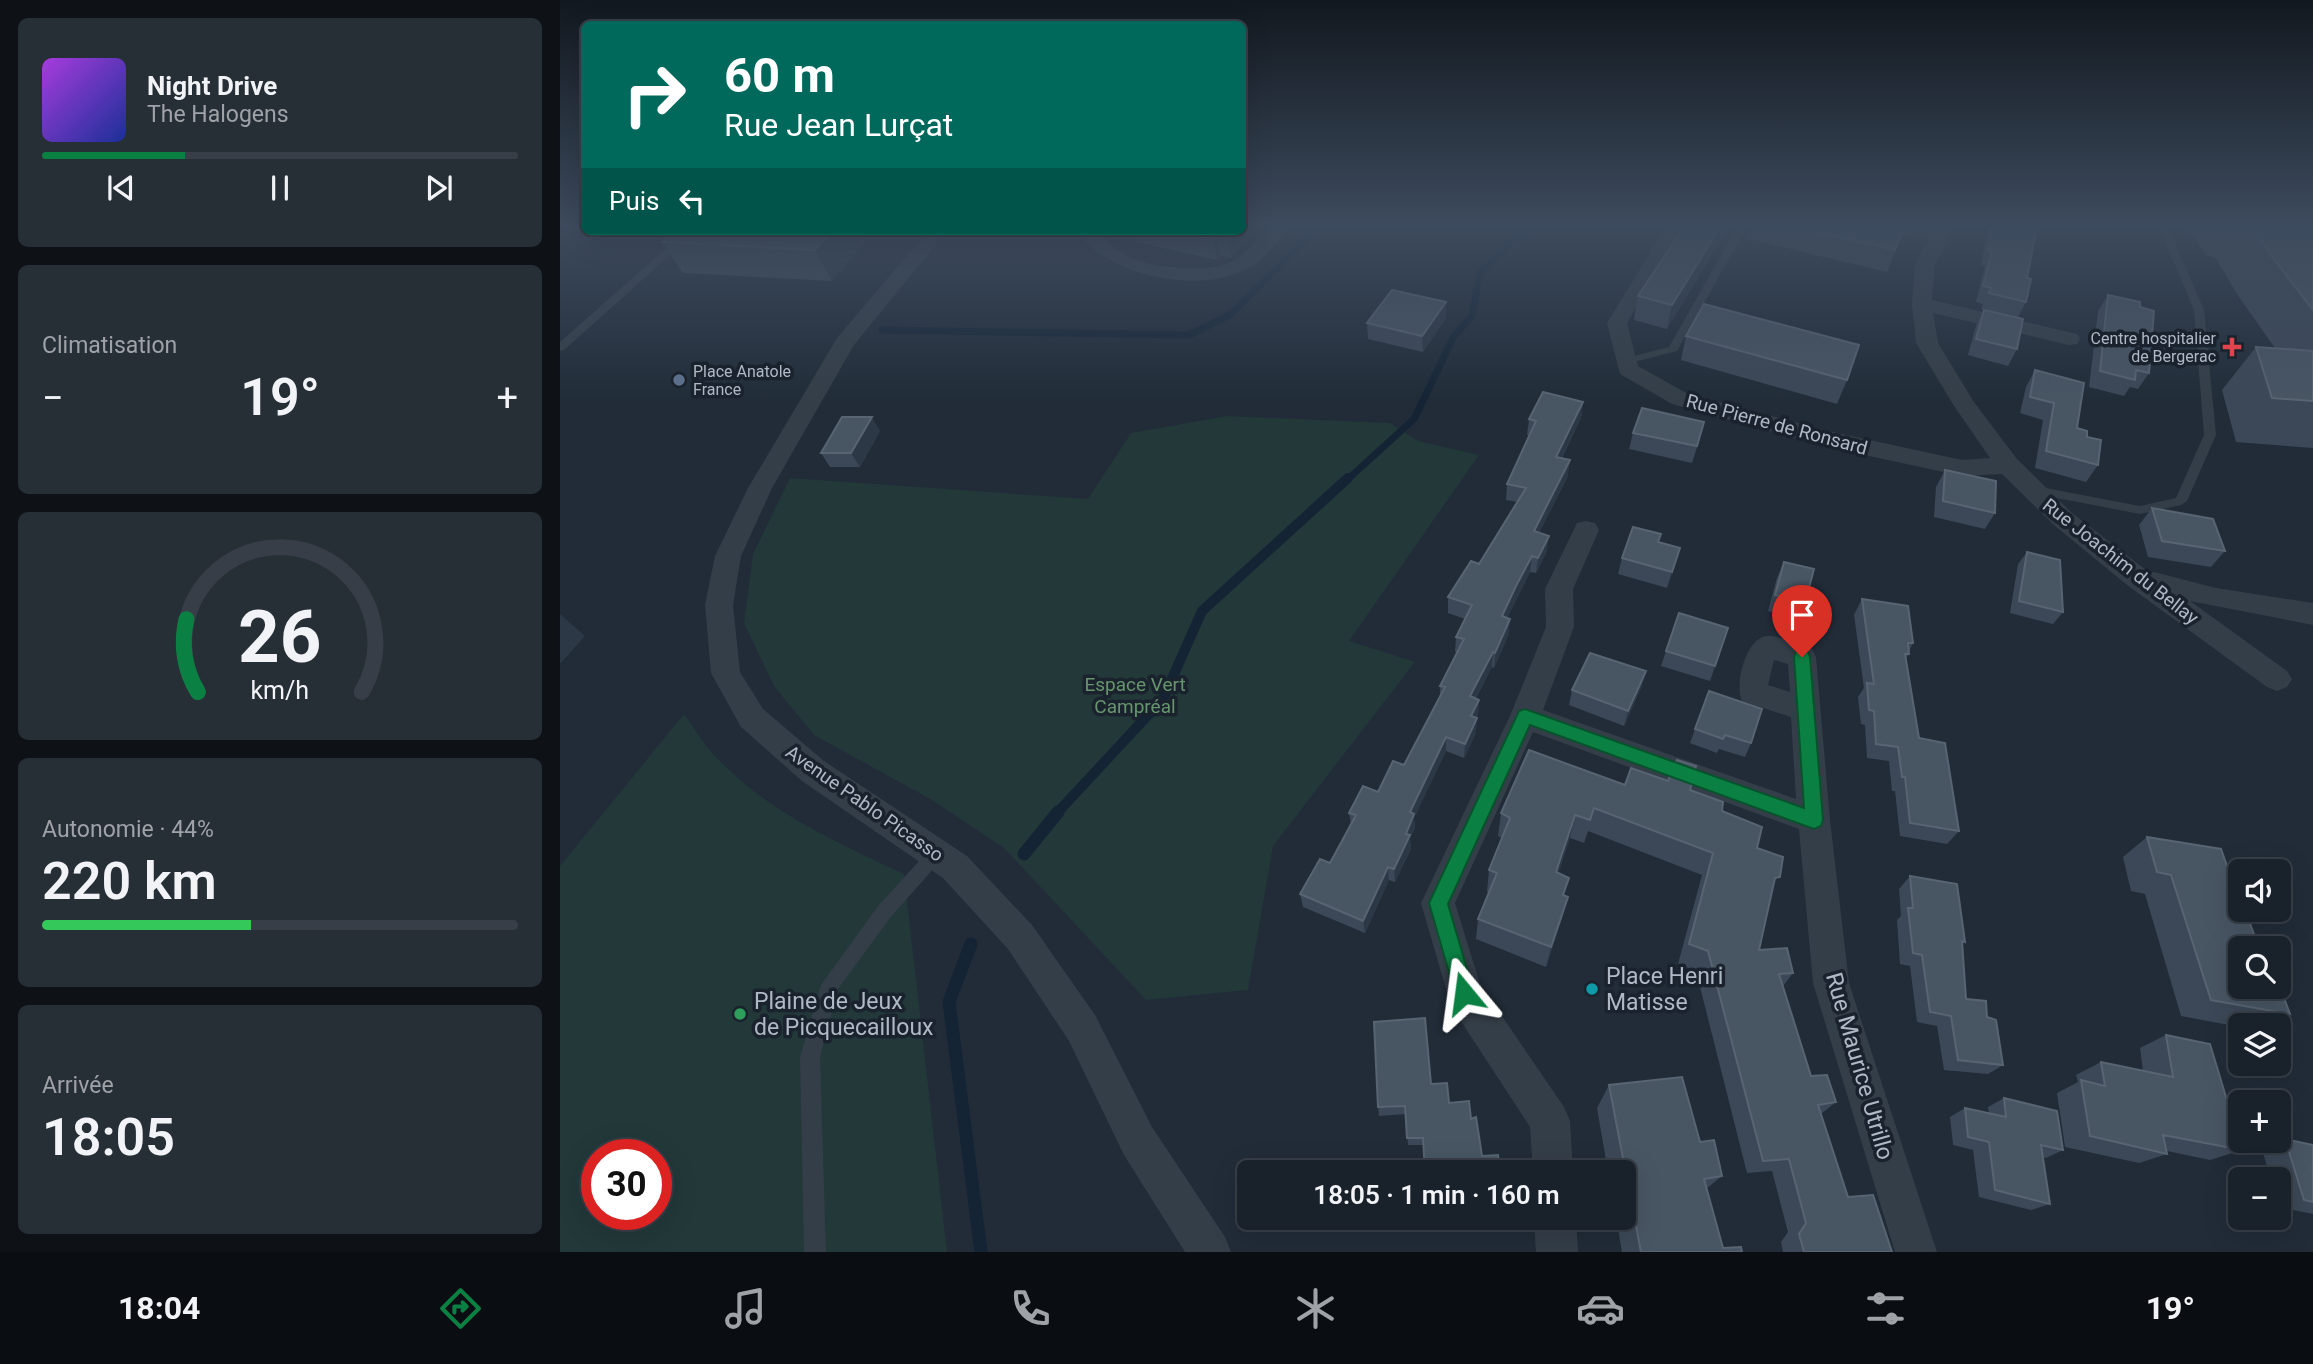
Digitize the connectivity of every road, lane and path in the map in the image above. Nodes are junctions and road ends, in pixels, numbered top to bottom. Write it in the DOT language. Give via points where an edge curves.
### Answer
graph roads {
  1 [pos="631,285"];
  2 [pos="893,285"];
  3 [pos="1640,285"];
  4 [pos="1708,285"];
  5 [pos="1923,285"];
  6 [pos="2188,285"];
  7 [pos="1922,304"];
  8 [pos="2069,339"];
  9 [pos="560,348"];
  10 [pos="1626,361"];
  11 [pos="2008,465"];
  12 [pos="2033,490"];
  13 [pos="1586,530"];
  14 [pos="2137,578"];
  15 [pos="2313,614"];
  16 [pos="2277,679"];
  17 [pos="1805,709"];
  18 [pos="1525,716"];
  19 [pos="1814,820"];
  20 [pos="936,853"];
  21 [pos="1552,1160"];
  22 [pos="1556,1230"];
  23 [pos="815,1252"];
  24 [pos="1210,1252"];
  25 [pos="1557,1252"];
  26 [pos="1916,1252"];
  1 -- 9 [label="lane"];
  2 -- 20 [label="street, Avenue Pablo Picasso" via="845,343 760,488 728,555 719,605 726,673 752,718 813,771"];
  3 -- 10 [label="street" via="1617,323"];
  4 -- 10 [label="lane" via="1672,349"];
  5 -- 7 [label="street, Rue Joachim du Bellay"];
  6 -- 12 [label="lane" via="2199,310 2210,435 2181,501 2140,510"];
  7 -- 8 [label="street"];
  7 -- 11 [label="street, Rue Joachim du Bellay" via="1927,343"];
  10 -- 11 [label="street, Rue Pierre de Ronsard" via="1628,369 1680,399 1707,407 1962,468"];
  11 -- 12 [label="street, Rue Joachim du Bellay"];
  12 -- 14 [label="street, Rue Joachim du Bellay"];
  13 -- 18 [label="street" via="1559,589 1560,626"];
  14 -- 15 [label="street" via="2216,598"];
  14 -- 16 [label="street, Rue Joachim du Bellay"];
  17 -- 19 [label="street, Rue Maurice Utrillo"];
  18 -- 19 [label="street"];
  18 -- 21 [label="street" via="1438,903 1464,993 1550,1121"];
  19 -- 26 [label="street, Rue Maurice Utrillo" via="1832,983"];
  20 -- 23 [label="lane" via="884,912 830,985 810,1058"];
  20 -- 24 [label="street, Avenue Pablo Picasso" via="955,867 1020,937 1082,1028 1138,1141"];
  22 -- 25 [label="street"];
}
